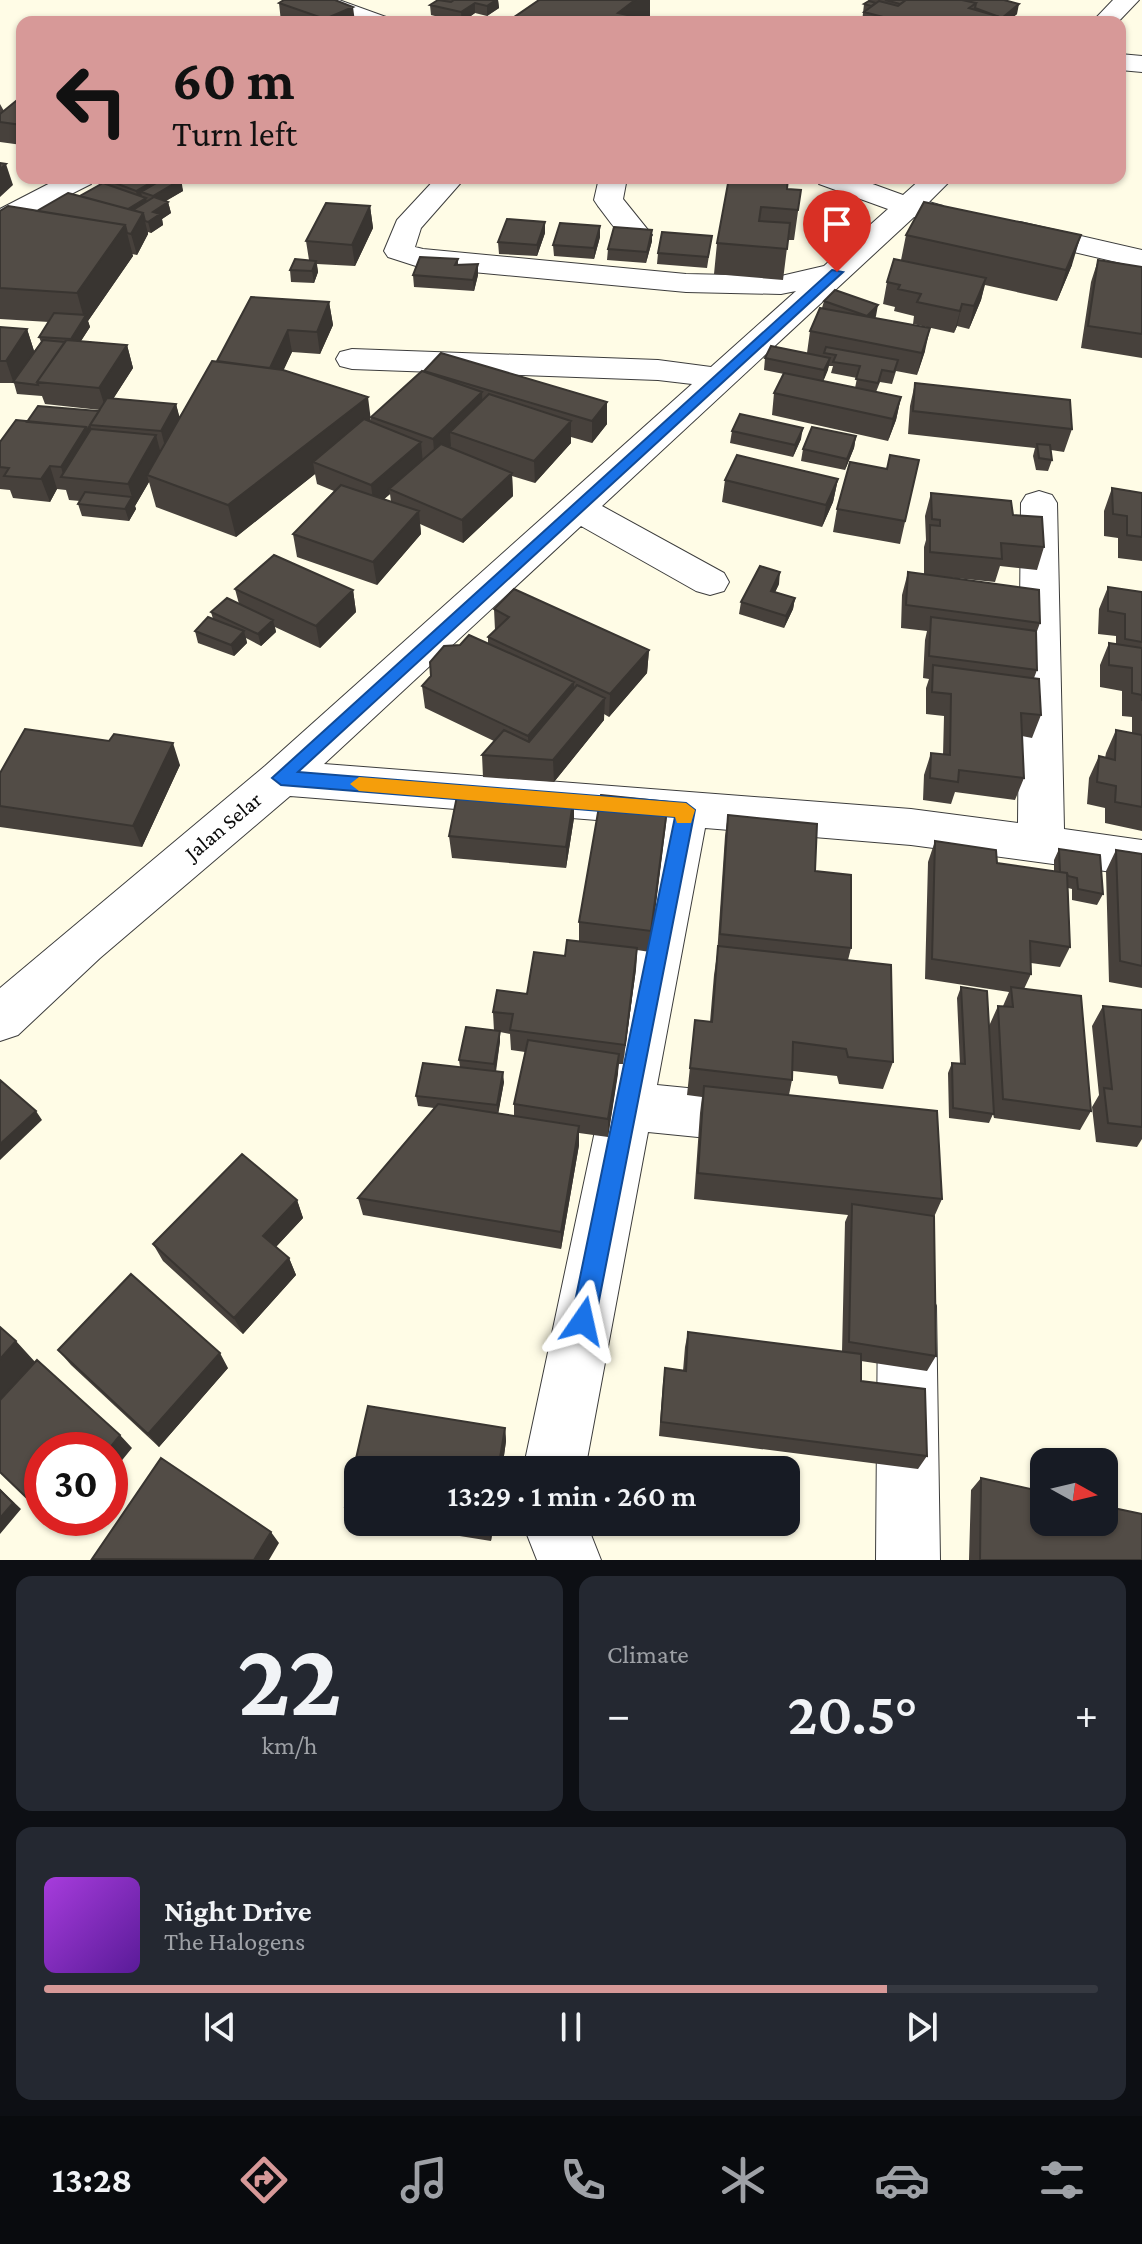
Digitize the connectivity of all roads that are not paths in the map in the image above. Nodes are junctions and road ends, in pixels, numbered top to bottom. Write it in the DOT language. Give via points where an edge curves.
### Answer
graph roads {
  1 [pos="317,0"];
  2 [pos="1127,0"];
  3 [pos="361,16"];
  4 [pos="1110,16"];
  5 [pos="70,184"];
  6 [pos="446,184"];
  7 [pos="612,184"];
  8 [pos="846,184"];
  9 [pos="933,184"];
  10 [pos="909,207"];
  11 [pos="955,217"];
  12 [pos="0,221"];
  13 [pos="986,224"];
  14 [pos="637,235"];
  15 [pos="1142,259"];
  16 [pos="837,272"];
  17 [pos="352,359"];
  18 [pos="720,378"];
  19 [pos="1039,503"];
  20 [pos="578,508"];
  21 [pos="710,582"];
  22 [pos="281,778"];
  23 [pos="686,810"];
  24 [pos="1041,842"];
  25 [pos="1142,858"];
  26 [pos="0,1019"];
  27 [pos="625,1106"];
  28 [pos="813,1125"];
  29 [pos="907,1261"];
  30 [pos="557,1456"];
  31 [pos="560,1536"];
  32 [pos="569,1560"];
  33 [pos="908,1560"];
  1 -- 3 [label="street"];
  2 -- 4 [label="street"];
  5 -- 12 [label="street"];
  6 -- 16 [label="street" via="407,226 399,251 419,258 686,283 781,285"];
  7 -- 14 [label="street" via="608,200"];
  8 -- 10 [label="street"];
  9 -- 10 [label="street, Jalan Selar"];
  10 -- 11 [label="street"];
  10 -- 16 [label="street, Jalan Selar"];
  13 -- 15 [label="street"];
  16 -- 18 [label="street, Jalan Selar"];
  17 -- 18 [label="street" via="658,370"];
  18 -- 20 [label="street, Jalan Selar"];
  19 -- 24 [label="street"];
  20 -- 21 [label="street"];
  20 -- 22 [label="street, Jalan Selar"];
  22 -- 23 [label="street"];
  22 -- 26 [label="street, Jalan Selar"];
  23 -- 24 [label="street"];
  23 -- 27 [label="street"];
  24 -- 25 [label="street"];
  27 -- 28 [label="street"];
  27 -- 30 [label="street"];
  29 -- 33 [label="street"];
  31 -- 32 [label="street"];
}
